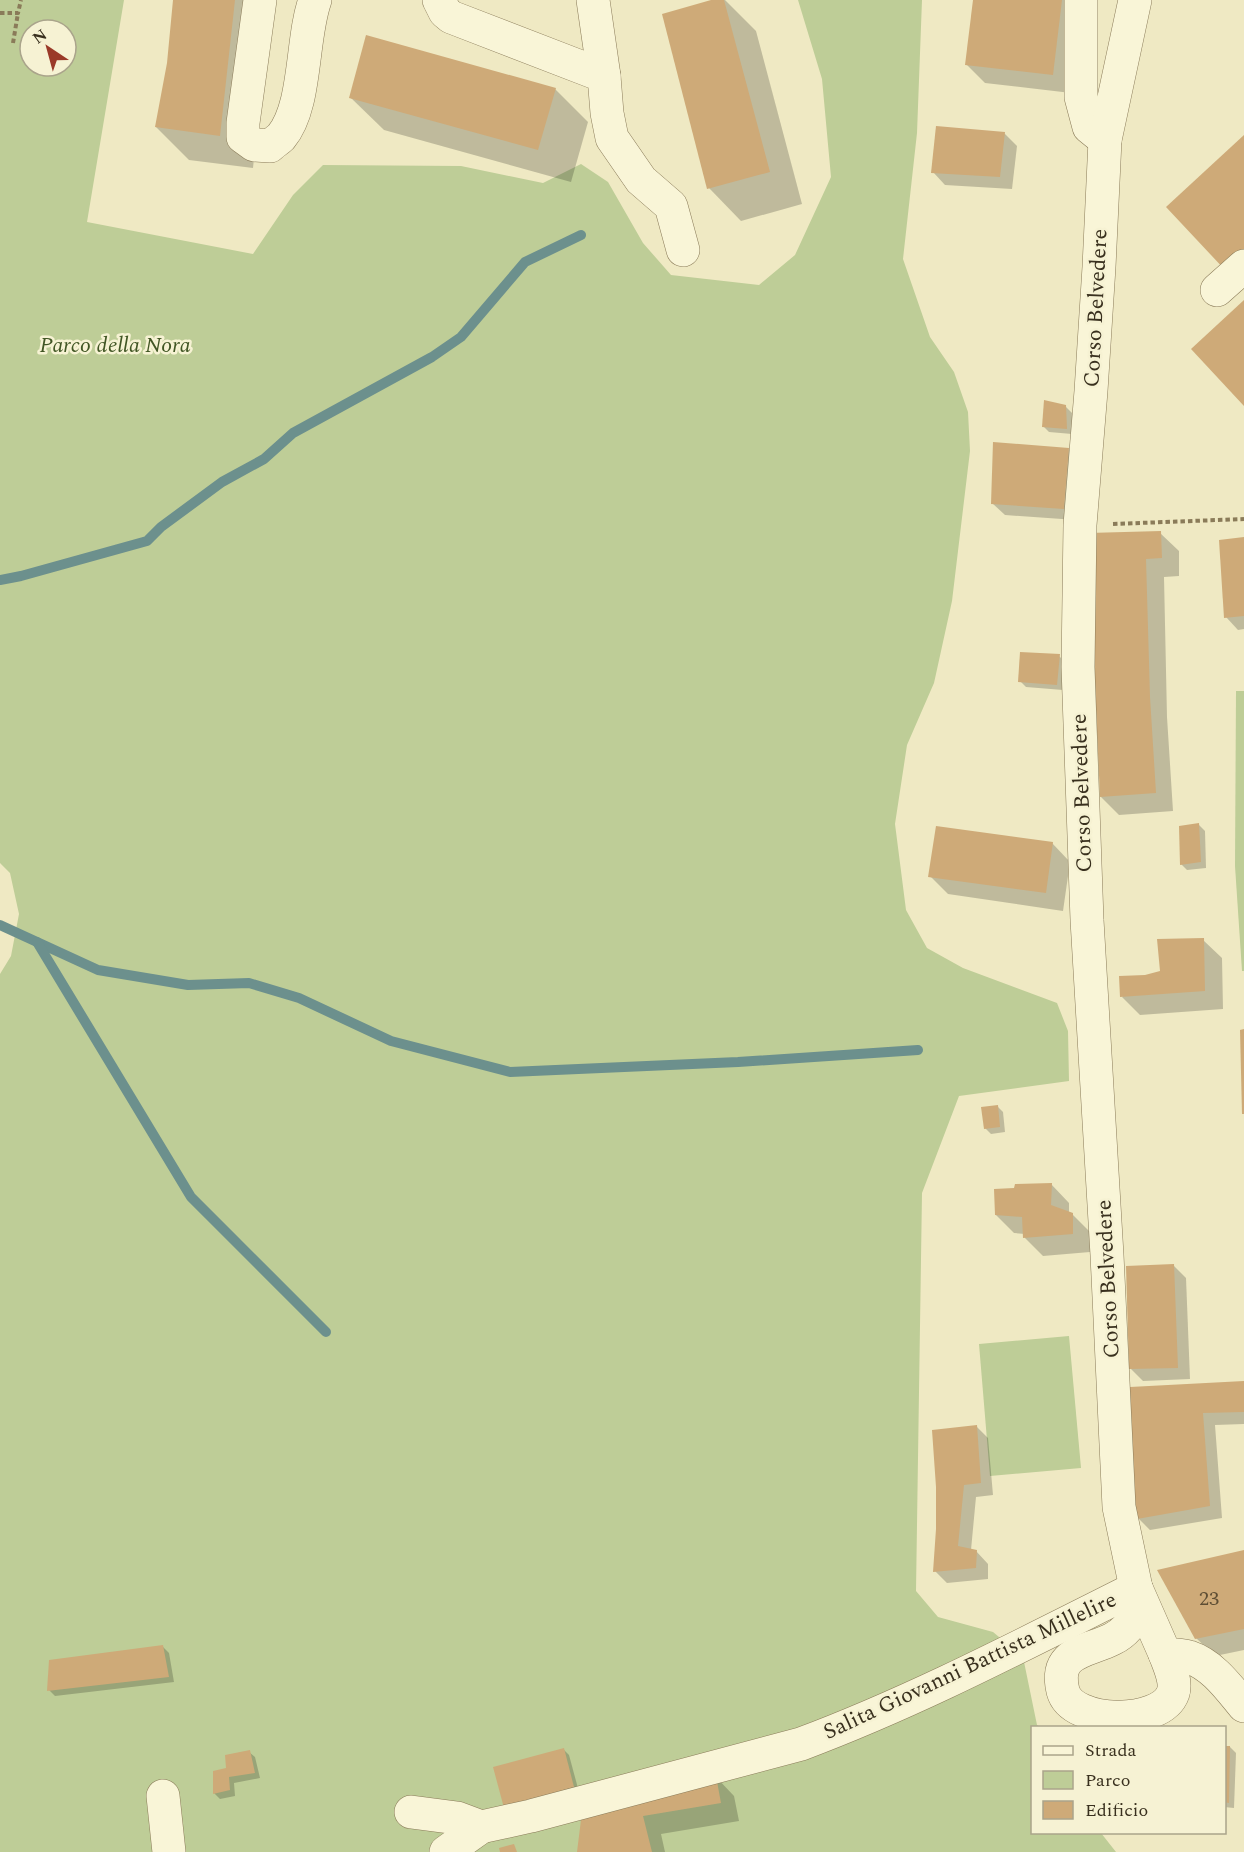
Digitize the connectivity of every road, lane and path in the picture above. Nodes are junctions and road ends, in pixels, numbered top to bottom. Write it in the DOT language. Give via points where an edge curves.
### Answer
graph roads {
  1 [pos="21,0"];
  2 [pos="260,0"];
  3 [pos="315,0"];
  4 [pos="439,0"];
  5 [pos="593,0"];
  6 [pos="1081,0"];
  7 [pos="1135,0"];
  8 [pos="0,13"];
  9 [pos="18,13"];
  10 [pos="13,43"];
  11 [pos="604,76"];
  12 [pos="1105,140"];
  13 [pos="683,250"];
  14 [pos="1244,267"];
  15 [pos="1217,290"];
  16 [pos="1244,519"];
  17 [pos="1080,525"];
  18 [pos="1136,1588"];
  19 [pos="1178,1656"];
  20 [pos="1244,1706"];
  21 [pos="163,1796"];
  22 [pos="411,1812"];
  23 [pos="481,1827"];
  24 [pos="169,1852"];
  25 [pos="446,1852"];
  1 -- 9 [label="path"];
  2 -- 3 [label="street" via="243,137 254,145 270,146 281,137 291,119"];
  4 -- 11 [label="street" via="451,17"];
  5 -- 11 [label="street"];
  6 -- 12 [label="street" via="1081,97 1089,127"];
  7 -- 12 [label="street, Corso Belvedere"];
  8 -- 9 [label="path"];
  9 -- 10 [label="path"];
  11 -- 13 [label="street" via="612,138 641,180 671,206"];
  12 -- 17 [label="street, Corso Belvedere" via="1100,267"];
  14 -- 15 [label="street"];
  16 -- 17 [label="path"];
  17 -- 18 [label="street, Corso Belvedere" via="1078,667 1087,920 1119,1507"];
  18 -- 19 [label="street"];
  18 -- 19 [label="street" via="1129,1625 1120,1634 1074,1654 1061,1670 1069,1702 1097,1715 1148,1714 1159,1709 1173,1693 1171,1669"];
  18 -- 23 [label="street, Salita Giovanni Battista Millelire" via="933,1689 811,1741"];
  19 -- 20 [label="street" via="1222,1680"];
  21 -- 24 [label="street"];
  22 -- 23 [label="street" via="457,1818"];
  23 -- 25 [label="street"];
}
